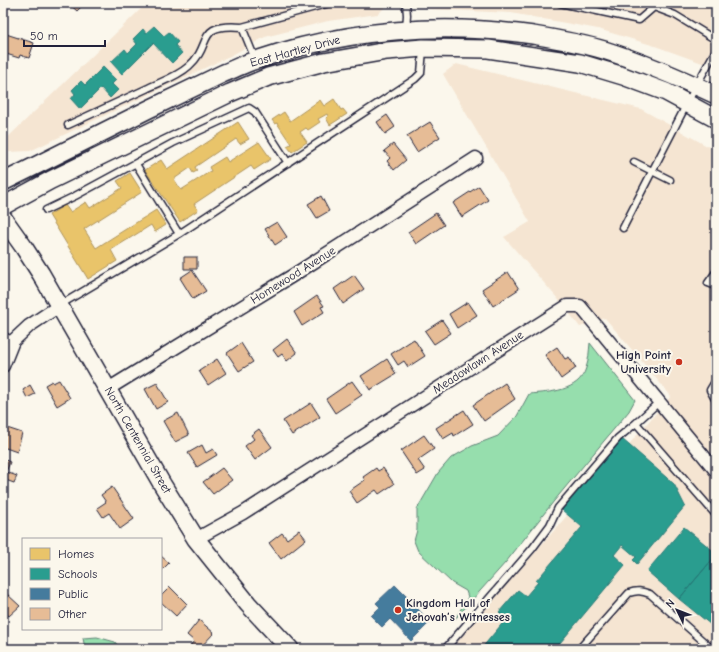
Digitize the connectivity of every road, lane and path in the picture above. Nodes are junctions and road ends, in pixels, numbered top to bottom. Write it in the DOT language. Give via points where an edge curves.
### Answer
graph roads {
  1 [pos="330,3"];
  2 [pos="406,3"];
  3 [pos="560,3"];
  4 [pos="652,5"];
  5 [pos="242,27"];
  6 [pos="406,30"];
  7 [pos="494,31"];
  8 [pos="716,40"];
  9 [pos="423,48"];
  10 [pos="716,50"];
  11 [pos="255,60"];
  12 [pos="258,81"];
  13 [pos="696,86"];
  14 [pos="716,95"];
  15 [pos="687,104"];
  16 [pos="716,119"];
  17 [pos="68,125"];
  18 [pos="476,158"];
  19 [pos="634,162"];
  20 [pos="288,163"];
  21 [pos="136,164"];
  22 [pos="652,171"];
  23 [pos="670,180"];
  24 [pos="3,182"];
  25 [pos="3,206"];
  26 [pos="46,210"];
  27 [pos="3,218"];
  28 [pos="623,228"];
  29 [pos="179,234"];
  30 [pos="716,272"];
  31 [pos="716,286"];
  32 [pos="59,306"];
  33 [pos="8,338"];
  34 [pos="3,366"];
  35 [pos="716,380"];
  36 [pos="108,389"];
  37 [pos="716,401"];
  38 [pos="659,402"];
  39 [pos="636,423"];
  40 [pos="716,471"];
  41 [pos="716,515"];
  42 [pos="196,539"];
  43 [pos="290,649"];
  44 [pos="445,649"];
  45 [pos="580,649"];
  46 [pos="712,649"];
  1 -- 5 [label="lane"];
  2 -- 6 [label="lane"];
  3 -- 4 [label="lane" via="639,20"];
  4 -- 8 [label="lane"];
  5 -- 11 [label="lane"];
  5 -- 17 [label="lane" via="228,26 211,31 189,66"];
  6 -- 7 [label="main road, East Hartley Drive"];
  6 -- 11 [label="main road, East Hartley Drive" via="358,34"];
  6 -- 12 [label="main road" via="397,41 299,58"];
  7 -- 9 [label="main road" via="471,40 429,39"];
  7 -- 13 [label="main road, East Hartley Drive" via="557,39 603,50"];
  9 -- 12 [label="main road, East Hartley Drive" via="324,62"];
  9 -- 15 [label="main road, East Hartley Drive" via="488,49 580,63 666,92"];
  9 -- 20 [label="lane" via="421,73 415,79"];
  10 -- 13 [label="lane"];
  11 -- 24 [label="main road, East Hartley Drive" via="187,90"];
  12 -- 25 [label="main road, East Hartley Drive" via="142,134"];
  13 -- 14 [label="main road, East Hartley Drive"];
  13 -- 15 [label="lane"];
  15 -- 16 [label="main road, East Hartley Drive"];
  15 -- 22 [label="lane"];
  18 -- 36 [label="street, Homewood Avenue" via="292,276"];
  19 -- 22 [label="lane"];
  20 -- 21 [label="lane" via="255,112 249,108 173,143"];
  20 -- 29 [label="lane"];
  21 -- 26 [label="lane"];
  21 -- 29 [label="lane"];
  22 -- 23 [label="lane"];
  22 -- 28 [label="lane"];
  27 -- 32 [label="main road, North Centennial Street"];
  29 -- 32 [label="lane"];
  30 -- 31 [label="lane" via="708,283"];
  32 -- 33 [label="street"];
  32 -- 36 [label="main road, North Centennial Street"];
  33 -- 34 [label="street"];
  35 -- 37 [label="lane" via="710,390"];
  36 -- 42 [label="main road, North Centennial Street"];
  38 -- 39 [label="lane"];
  38 -- 40 [label="street, Meadowlawn Avenue"];
  38 -- 42 [label="street, Meadowlawn Avenue" via="580,306 567,306 243,513"];
  39 -- 41 [label="lane"];
  39 -- 44 [label="lane" via="618,438 558,508 550,525 532,549"];
  42 -- 43 [label="main road, North Centennial Street" via="248,604"];
  45 -- 46 [label="lane" via="629,593 640,591 650,594"];
}
